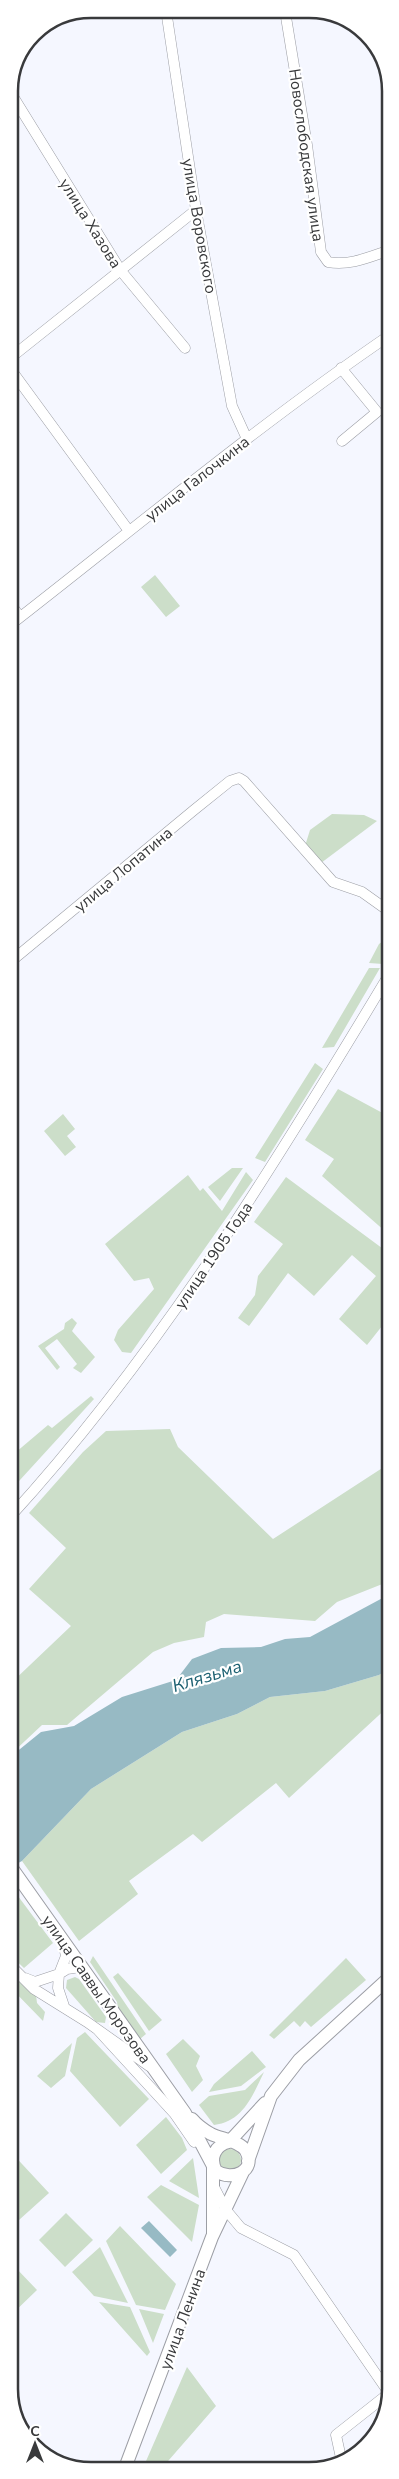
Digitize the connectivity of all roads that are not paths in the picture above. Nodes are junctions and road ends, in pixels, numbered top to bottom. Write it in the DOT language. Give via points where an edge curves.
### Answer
graph roads {
  1 [pos="167,18"];
  2 [pos="286,18"];
  3 [pos="18,105"];
  4 [pos="196,210"];
  5 [pos="381,253"];
  6 [pos="121,271"];
  7 [pos="381,341"];
  8 [pos="185,348"];
  9 [pos="18,352"];
  10 [pos="341,368"];
  11 [pos="18,379"];
  12 [pos="247,440"];
  13 [pos="342,441"];
  14 [pos="129,531"];
  15 [pos="18,614"];
  16 [pos="20,617"];
  17 [pos="381,906"];
  18 [pos="18,956"];
  19 [pos="381,987"];
  20 [pos="18,1508"];
  21 [pos="18,1876"];
  22 [pos="60,1936"];
  23 [pos="80,1967"];
  24 [pos="19,1974"];
  25 [pos="59,1974"];
  26 [pos="382,1984"];
  27 [pos="64,2006"];
  28 [pos="98,2030"];
  29 [pos="152,2068"];
  30 [pos="271,2096"];
  31 [pos="183,2117"];
  32 [pos="229,2142"];
  33 [pos="213,2166"];
  34 [pos="246,2166"];
  35 [pos="213,2185"];
  36 [pos="226,2210"];
  37 [pos="213,2234"];
  38 [pos="382,2385"];
  39 [pos="380,2400"];
  40 [pos="340,2454"];
  41 [pos="127,2462"];
  1 -- 4 [label="street, улица Воровского"];
  2 -- 5 [label="street, Новослободская улица" via="321,252 328,262 341,264"];
  3 -- 6 [label="street, улица Хазова"];
  4 -- 6 [label="street"];
  4 -- 12 [label="street, улица Воровского" via="232,406"];
  6 -- 8 [label="street, улица Хазова"];
  6 -- 9 [label="street"];
  7 -- 10 [label="street, улица Галочкина"];
  10 -- 12 [label="street, улица Галочкина"];
  10 -- 13 [label="street" via="377,412"];
  11 -- 14 [label="street"];
  12 -- 14 [label="street, улица Галочкина"];
  14 -- 16 [label="street, улица Галочкина"];
  15 -- 16 [label="street"];
  17 -- 18 [label="street, улица Лопатина" via="362,892 333,882 238,778 194,810"];
  19 -- 20 [label="street, улица 1905 Года" via="267,1176 156,1337 90,1425"];
  21 -- 22 [label="main road, улица Саввы Морозова"];
  22 -- 23 [label="main road, улица Саввы Морозова"];
  22 -- 25 [label="street" via="66,1956"];
  23 -- 25 [label="street"];
  23 -- 29 [label="main road, улица Саввы Морозова"];
  24 -- 25 [label="street" via="35,1982"];
  24 -- 27 [label="street" via="34,1989"];
  25 -- 27 [label="street" via="58,1988"];
  26 -- 30 [label="main road, улица Ленина" via="299,2060"];
  27 -- 28 [label="street"];
  28 -- 29 [label="street"];
  28 -- 31 [label="street"];
  29 -- 31 [label="main road, улица Саввы Морозова"];
  30 -- 32 [label="main road"];
  30 -- 34 [label="main road, улица Ленина"];
  31 -- 32 [label="main road, улица Саввы Морозова"];
  31 -- 33 [label="main road, улица Саввы Морозова"];
  31 -- 35 [label="street"];
  32 -- 33 [label="main road" via="215,2151"];
  32 -- 34 [label="main road" via="242,2147"];
  33 -- 34 [label="main road" via="227,2177 237,2176"];
  33 -- 35 [label="main road"];
  34 -- 36 [label="main road, улица Ленина"];
  35 -- 36 [label="street"];
  35 -- 37 [label="main road"];
  36 -- 37 [label="main road, улица Ленина"];
  36 -- 38 [label="street" via="248,2234 294,2255"];
  37 -- 41 [label="main road, улица Ленина"];
  39 -- 40 [label="street" via="336,2435"];
}
